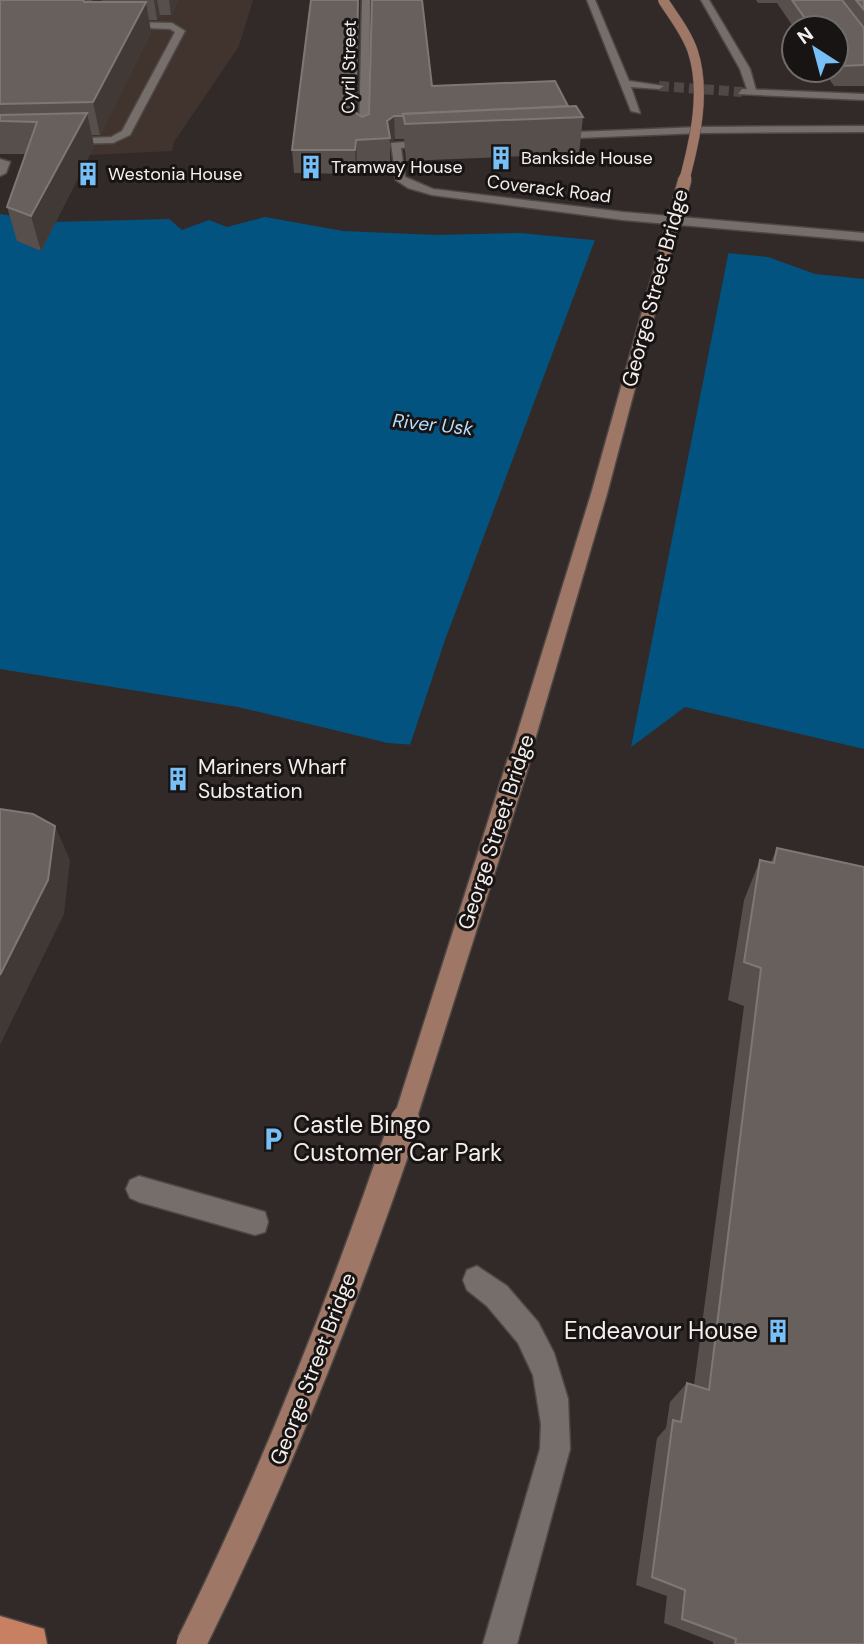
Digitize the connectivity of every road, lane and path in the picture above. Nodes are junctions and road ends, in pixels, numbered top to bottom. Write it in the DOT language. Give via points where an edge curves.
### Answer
graph roads {
  1 [pos="366,0"];
  2 [pos="591,0"];
  3 [pos="663,0"];
  4 [pos="705,0"];
  5 [pos="107,24"];
  6 [pos="625,84"];
  7 [pos="659,86"];
  8 [pos="864,97"];
  9 [pos="636,111"];
  10 [pos="864,129"];
  11 [pos="364,135"];
  12 [pos="541,136"];
  13 [pos="55,142"];
  14 [pos="448,142"];
  15 [pos="0,162"];
  16 [pos="0,173"];
  17 [pos="864,237"];
  18 [pos="139,1189"];
  19 [pos="255,1222"];
  20 [pos="477,1280"];
  21 [pos="0,1633"];
  22 [pos="32,1640"];
  23 [pos="191,1644"];
  24 [pos="500,1644"];
  1 -- 11 [label="street, Cyril Street"];
  2 -- 6 [label="street"];
  3 -- 23 [label="main road, George Street Bridge, bridge" via="694,53 698,75 695,127 676,215 599,494 372,1217 304,1403"];
  4 -- 8 [label="street" via="745,68 747,92"];
  5 -- 13 [label="street" via="172,26 180,32 126,133 113,140"];
  6 -- 7 [label="street"];
  6 -- 9 [label="street"];
  10 -- 12 [label="street"];
  14 -- 17 [label="street, Coverack Road" via="395,145 398,174 412,186 441,194"];
  15 -- 16 [label="street" via="5,162"];
  18 -- 19 [label="street"];
  20 -- 24 [label="street" via="513,1310 532,1340 554,1390 558,1420 555,1449"];
  21 -- 22 [label="main road"];
}
